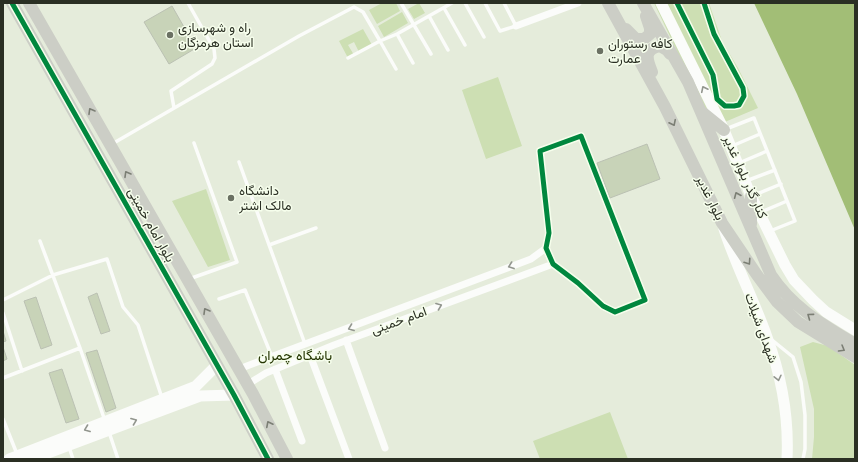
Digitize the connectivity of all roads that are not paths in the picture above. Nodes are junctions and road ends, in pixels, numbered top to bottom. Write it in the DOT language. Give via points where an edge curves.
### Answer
graph roads {
  1 [pos="12,3"];
  2 [pos="30,3"];
  3 [pos="188,3"];
  4 [pos="401,3"];
  5 [pos="465,3"];
  6 [pos="485,3"];
  7 [pos="504,3"];
  8 [pos="578,3"];
  9 [pos="642,3"];
  10 [pos="661,3"];
  11 [pos="449,4"];
  12 [pos="609,4"];
  13 [pos="444,8"];
  14 [pos="430,16"];
  15 [pos="414,25"];
  16 [pos="516,26"];
  17 [pos="397,34"];
  18 [pos="484,37"];
  19 [pos="380,41"];
  20 [pos="465,45"];
  21 [pos="448,50"];
  22 [pos="431,54"];
  23 [pos="348,58"];
  24 [pos="413,63"];
  25 [pos="396,69"];
  26 [pos="688,82"];
  27 [pos="661,100"];
  28 [pos="174,108"];
  29 [pos="701,112"];
  30 [pos="724,130"];
  31 [pos="760,134"];
  32 [pos="194,143"];
  33 [pos="111,144"];
  34 [pos="731,146"];
  35 [pos="767,151"];
  36 [pos="98,153"];
  37 [pos="239,162"];
  38 [pos="738,164"];
  39 [pos="775,170"];
  40 [pos="745,181"];
  41 [pos="781,184"];
  42 [pos="752,196"];
  43 [pos="787,201"];
  44 [pos="760,213"];
  45 [pos="722,223"];
  46 [pos="316,228"];
  47 [pos="751,230"];
  48 [pos="769,231"];
  49 [pos="40,241"];
  50 [pos="269,245"];
  51 [pos="546,248"];
  52 [pos="553,264"];
  53 [pos="498,272"];
  54 [pos="53,275"];
  55 [pos="188,279"];
  56 [pos="502,282"];
  57 [pos="457,287"];
  58 [pos="462,297"];
  59 [pos="219,299"];
  60 [pos="3,300"];
  61 [pos="416,303"];
  62 [pos="3,313"];
  63 [pos="420,313"];
  64 [pos="373,320"];
  65 [pos="376,329"];
  66 [pos="855,330"];
  67 [pos="332,335"];
  68 [pos="767,337"];
  69 [pos="346,340"];
  70 [pos="336,344"];
  71 [pos="855,344"];
  72 [pos="305,345"];
  73 [pos="80,348"];
  74 [pos="281,354"];
  75 [pos="310,354"];
  76 [pos="855,357"];
  77 [pos="272,358"];
  78 [pos="217,365"];
  79 [pos="285,365"];
  80 [pos="239,369"];
  81 [pos="275,369"];
  82 [pos="22,371"];
  83 [pos="3,378"];
  84 [pos="248,384"];
  85 [pos="234,394"];
  86 [pos="164,404"];
  87 [pos="3,419"];
  88 [pos="107,426"];
  89 [pos="302,441"];
  90 [pos="68,445"];
  91 [pos="385,448"];
  92 [pos="23,457"];
  93 [pos="73,459"];
  94 [pos="118,459"];
  95 [pos="268,459"];
  96 [pos="287,459"];
  97 [pos="350,459"];
  98 [pos="787,459"];
  99 [pos="803,459"];
  1 -- 36 [label="main road, بلوار امام خمینی"];
  33 -- 2 [label="main road, بلوار امام خمینی, one-way"];
  3 -- 28 [label="lane" via="214,49 215,58 212,64 171,92"];
  4 -- 15 [label="lane"];
  5 -- 18 [label="lane"];
  6 -- 16 [label="lane" via="500,30"];
  7 -- 16 [label="lane"];
  8 -- 16 [label="street"];
  9 -- 12 [label="main road" via="650,28 650,34 644,39 636,39 628,32"];
  9 -- 26 [label="main road, بلوار غدیر"];
  30 -- 10 [label="street, کنار گذر بلوار غدیر, one-way"];
  11 -- 13 [label="lane"];
  12 -- 27 [label="main road, بلوار غدیر"];
  13 -- 14 [label="lane"];
  13 -- 20 [label="lane"];
  14 -- 15 [label="lane"];
  14 -- 21 [label="lane"];
  15 -- 17 [label="lane"];
  15 -- 22 [label="lane"];
  17 -- 19 [label="lane"];
  17 -- 24 [label="lane"];
  19 -- 23 [label="lane"];
  19 -- 25 [label="lane"];
  19 -- 28 [label="lane" via="363,12 354,7"];
  26 -- 27 [label="main road" via="667,50 660,46 654,47 647,57"];
  26 -- 29 [label="main road, بلوار غدیر"];
  27 -- 45 [label="main road, بلوار غدیر, one-way"];
  28 -- 33 [label="lane"];
  29 -- 30 [label="main road"];
  47 -- 29 [label="main road, بلوار غدیر, one-way"];
  30 -- 31 [label="lane" via="754,118"];
  30 -- 34 [label="street, کنار گذر بلوار غدیر"];
  31 -- 34 [label="lane"];
  31 -- 35 [label="lane"];
  32 -- 55 [label="lane" via="237,262"];
  33 -- 36 [label="main road"];
  55 -- 33 [label="main road, بلوار امام خمینی, one-way"];
  34 -- 38 [label="street, کنار گذر بلوار غدیر"];
  35 -- 38 [label="lane"];
  35 -- 39 [label="lane"];
  36 -- 78 [label="main road, بلوار امام خمینی"];
  37 -- 50 [label="lane"];
  38 -- 40 [label="street, کنار گذر بلوار غدیر"];
  39 -- 40 [label="lane"];
  39 -- 41 [label="lane"];
  40 -- 42 [label="street, کنار گذر بلوار غدیر"];
  41 -- 42 [label="lane"];
  41 -- 43 [label="lane"];
  42 -- 44 [label="street, کنار گذر بلوار غدیر"];
  42 -- 47 [label="main road"];
  43 -- 44 [label="lane"];
  43 -- 48 [label="lane" via="796,221"];
  44 -- 48 [label="street, کنار گذر بلوار غدیر"];
  45 -- 68 [label="street, شهدای شیلات" via="738,271"];
  45 -- 76 [label="main road, بلوار غدیر, one-way" via="764,286 786,311 809,330"];
  46 -- 50 [label="lane"];
  71 -- 47 [label="main road, بلوار غدیر, one-way" via="808,315 786,295 768,268"];
  48 -- 66 [label="street, کنار گذر بلوار غدیر" via="794,280 826,312"];
  49 -- 54 [label="lane"];
  50 -- 72 [label="lane"];
  51 -- 52 [label="street"];
  51 -- 52 [label="street" via="548,233 540,152 581,136 645,300 615,312 603,306"];
  51 -- 53 [label="street, one-way" via="531,259"];
  52 -- 56 [label="street, امام خمینی"];
  53 -- 56 [label="street"];
  53 -- 57 [label="street"];
  54 -- 60 [label="lane"];
  54 -- 73 [label="lane"];
  54 -- 86 [label="lane" via="107,259 123,307 138,325"];
  80 -- 55 [label="main road, بلوار امام خمینی, one-way"];
  56 -- 58 [label="street, امام خمینی"];
  57 -- 58 [label="street"];
  57 -- 61 [label="street"];
  63 -- 58 [label="street, امام خمینی, one-way"];
  59 -- 77 [label="lane" via="245,290"];
  61 -- 63 [label="street"];
  61 -- 64 [label="street"];
  62 -- 82 [label="lane"];
  63 -- 65 [label="street, امام خمینی"];
  64 -- 65 [label="street"];
  64 -- 67 [label="street, one-way"];
  65 -- 69 [label="street, امام خمینی"];
  67 -- 70 [label="street"];
  67 -- 72 [label="street"];
  68 -- 98 [label="street, شهدای شیلات, one-way" via="784,407"];
  68 -- 99 [label="lane" via="793,357 801,382 805,415"];
  69 -- 70 [label="street, امام خمینی"];
  69 -- 91 [label="street"];
  70 -- 75 [label="street, امام خمینی"];
  72 -- 74 [label="street"];
  73 -- 82 [label="lane"];
  73 -- 88 [label="lane"];
  74 -- 77 [label="street"];
  74 -- 79 [label="street"];
  75 -- 79 [label="street, امام خمینی"];
  75 -- 97 [label="street"];
  77 -- 80 [label="street"];
  78 -- 85 [label="main road, بلوار امام خمینی"];
  78 -- 86 [label="street" via="196,386"];
  79 -- 81 [label="street, امام خمینی"];
  80 -- 84 [label="main road, بلوار امام خمینی"];
  81 -- 84 [label="street, امام خمینی"];
  81 -- 89 [label="street"];
  82 -- 83 [label="lane"];
  96 -- 84 [label="main road, بلوار امام خمینی, one-way"];
  85 -- 86 [label="street" via="200,396"];
  85 -- 95 [label="main road, بلوار امام خمینی"];
  86 -- 88 [label="street"];
  87 -- 92 [label="lane"];
  88 -- 90 [label="street"];
  88 -- 92 [label="street, one-way"];
  88 -- 94 [label="lane"];
  90 -- 92 [label="street"];
  90 -- 93 [label="lane"];
}
